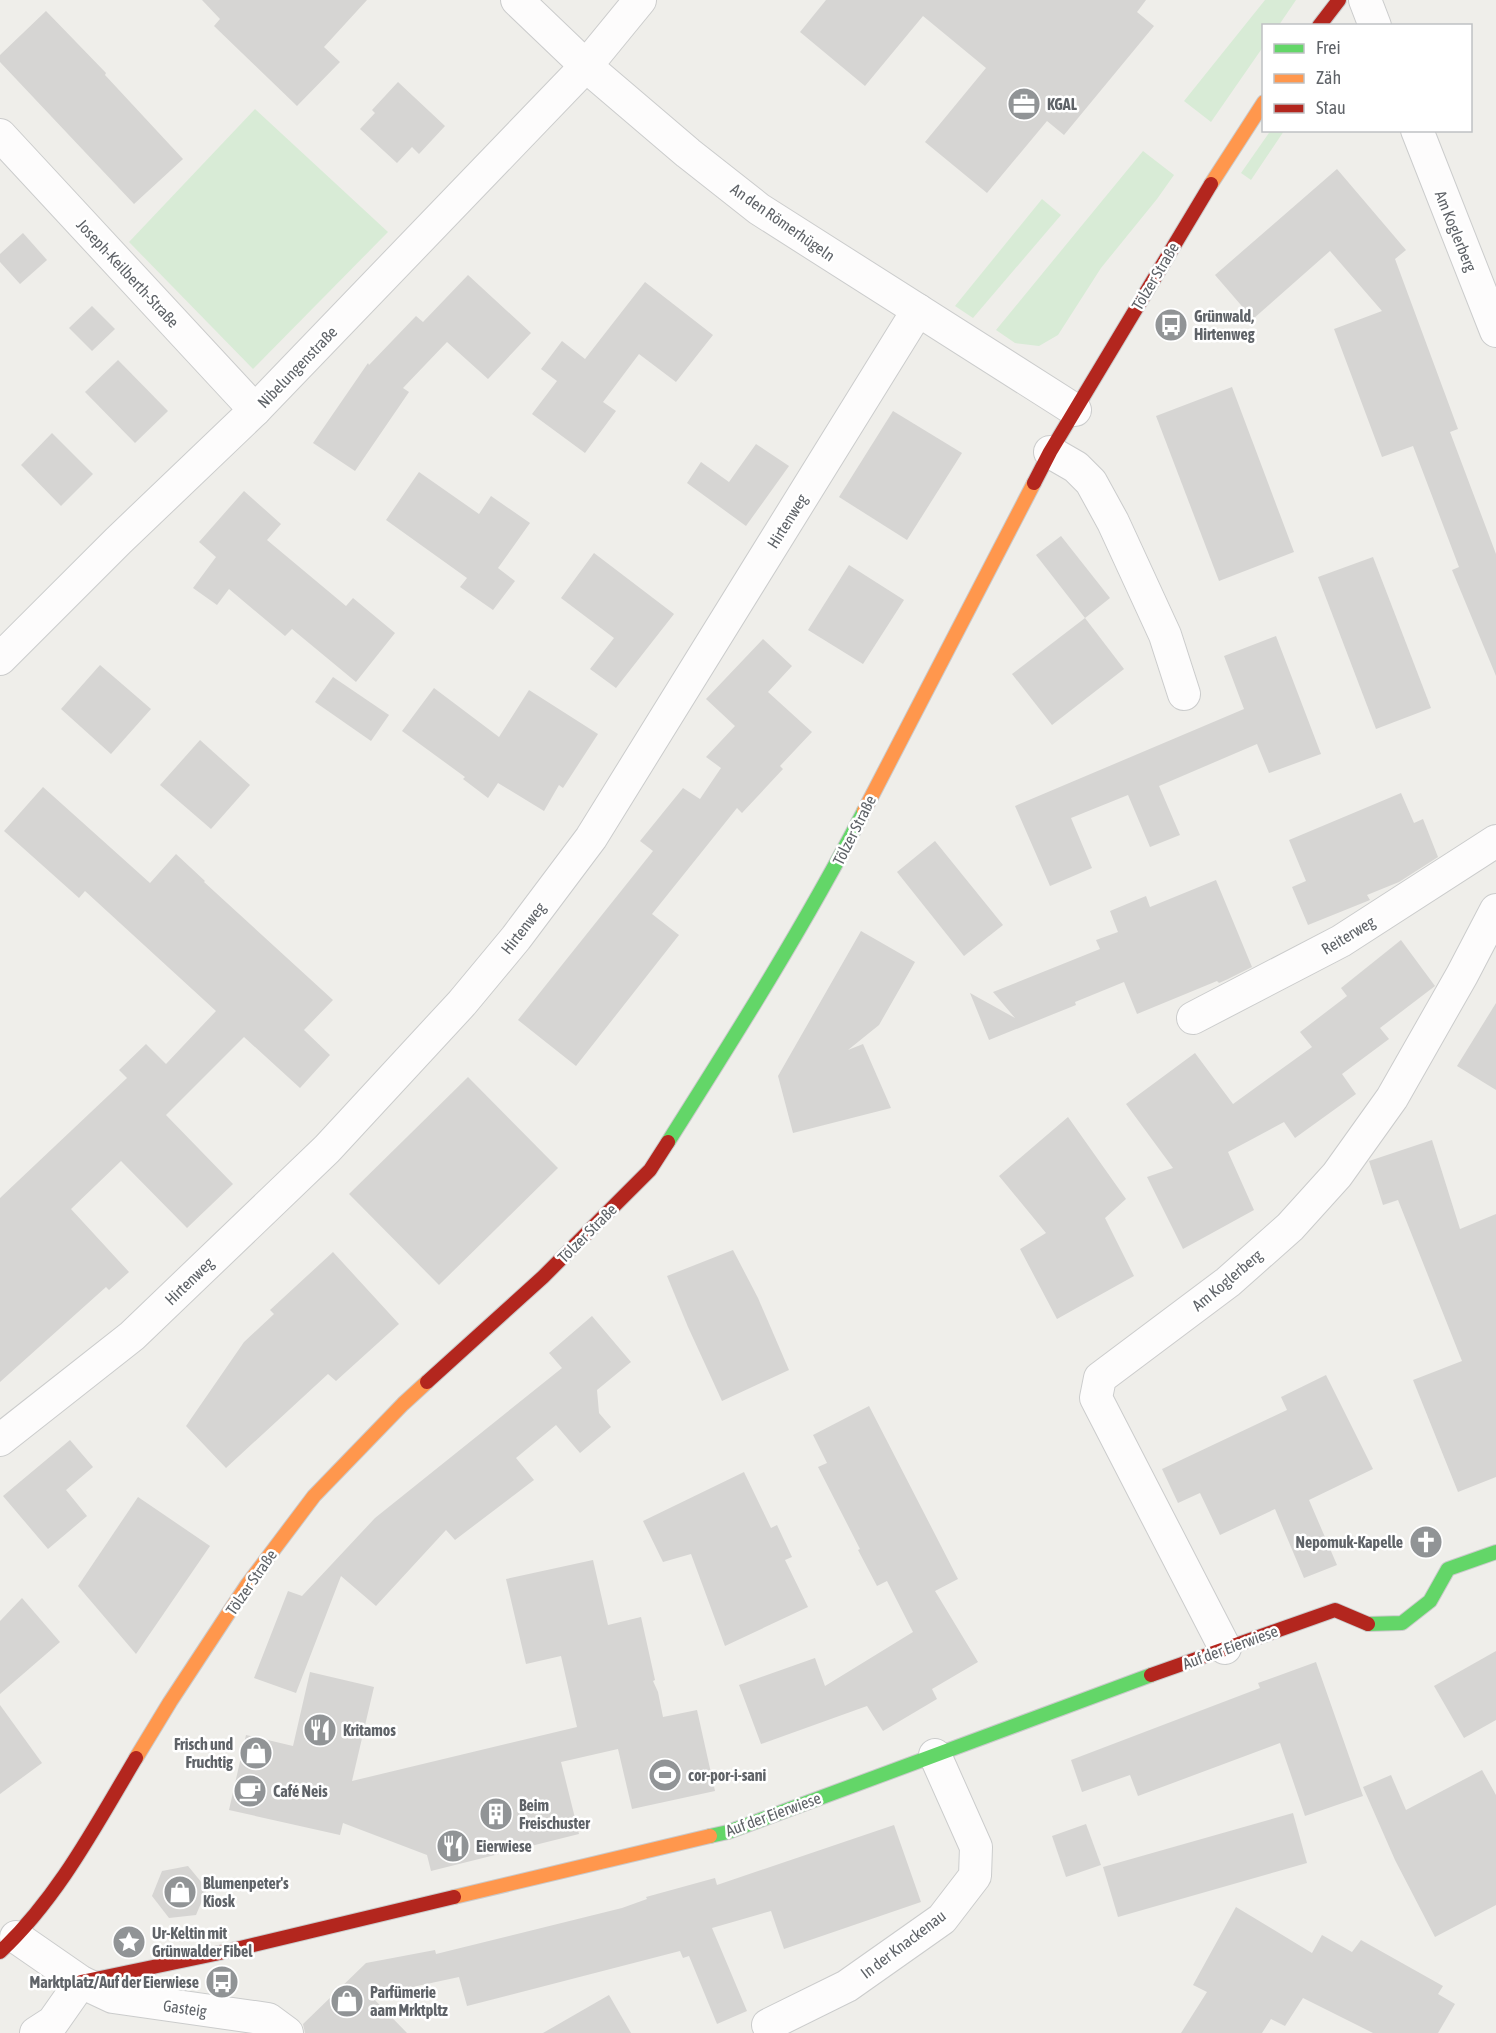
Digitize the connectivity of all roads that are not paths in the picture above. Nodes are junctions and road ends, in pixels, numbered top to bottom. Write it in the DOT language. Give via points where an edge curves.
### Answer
graph roads {
  1 [pos="517,0"];
  2 [pos="640,0"];
  3 [pos="1339,0"];
  4 [pos="1365,0"];
  5 [pos="1321,24"];
  6 [pos="1374,24"];
  7 [pos="585,66"];
  8 [pos="1262,104"];
  9 [pos="1418,132"];
  10 [pos="0,135"];
  11 [pos="918,310"];
  12 [pos="1496,331"];
  13 [pos="255,410"];
  14 [pos="1075,410"];
  15 [pos="1050,452"];
  16 [pos="0,659"];
  17 [pos="1184,694"];
  18 [pos="1496,841"];
  19 [pos="1496,910"];
  20 [pos="1193,1018"];
  21 [pos="0,1440"];
  22 [pos="1496,1552"];
  23 [pos="1225,1648"];
  24 [pos="935,1755"];
  25 [pos="8,1945"];
  26 [pos="81,1982"];
  27 [pos="768,2025"];
  28 [pos="36,2033"];
  29 [pos="287,2033"];
  1 -- 7 [label="street, An den Römerhügeln"];
  2 -- 7 [label="street, Nibelungenstraße"];
  3 -- 5 [label="main road"];
  4 -- 6 [label="street"];
  7 -- 11 [label="street, An den Römerhügeln" via="759,209"];
  7 -- 13 [label="street, Nibelungenstraße"];
  8 -- 14 [label="main road, Tölzer Straße"];
  9 -- 12 [label="street, Am Koglerberg"];
  10 -- 13 [label="street, Joseph-Keilberth-Straße"];
  11 -- 14 [label="street, An den Römerhügeln"];
  11 -- 21 [label="street, Hirtenweg" via="591,838 516,938 462,1003 327,1149 132,1336"];
  13 -- 16 [label="street, Nibelungenstraße"];
  14 -- 15 [label="main road, Tölzer Straße"];
  15 -- 17 [label="street" via="1076,467 1091,482 1165,635"];
  15 -- 25 [label="main road, Tölzer Straße" via="828,880 750,1013 650,1170 543,1277 403,1404 314,1496 247,1585 43,1906"];
  18 -- 20 [label="street, Reiterweg" via="1341,941"];
  19 -- 23 [label="street, Am Koglerberg" via="1392,1098 1337,1175 1290,1227 1228,1282 1100,1378 1096,1398"];
  22 -- 23 [label="main road, Auf der Eierwiese" via="1448,1569 1430,1601 1402,1623 1366,1624 1335,1610"];
  23 -- 24 [label="main road, Auf der Eierwiese"];
  24 -- 26 [label="main road, Auf der Eierwiese" via="728,1832 226,1952"];
  24 -- 27 [label="street, In der Knackenau" via="976,1847 975,1876 942,1919 847,1986"];
  25 -- 26 [label="street"];
  26 -- 28 [label="street" via="53,2022"];
  26 -- 29 [label="street, Gasteig" via="113,1997 268,2019"];
}
